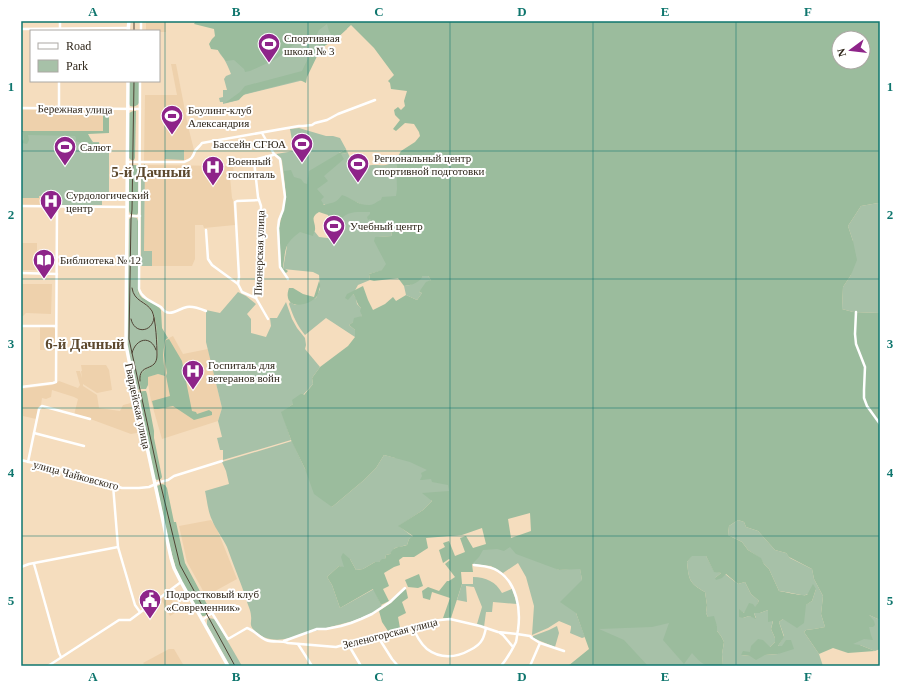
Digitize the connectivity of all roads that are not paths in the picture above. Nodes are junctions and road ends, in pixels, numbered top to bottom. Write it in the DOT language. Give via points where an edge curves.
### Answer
graph roads {
  1 [pos="60,21"];
  2 [pos="129,21"];
  3 [pos="21,28"];
  4 [pos="60,29"];
  5 [pos="128,29"];
  6 [pos="59,82"];
  7 [pos="128,82"];
  8 [pos="140,82"];
  9 [pos="375,100"];
  10 [pos="21,108"];
  11 [pos="59,109"];
  12 [pos="128,109"];
  13 [pos="140,109"];
  14 [pos="262,132"];
  15 [pos="274,154"];
  16 [pos="127,162"];
  17 [pos="140,162"];
  18 [pos="259,200"];
  19 [pos="21,206"];
  20 [pos="57,206"];
  21 [pos="127,206"];
  22 [pos="127,216"];
  23 [pos="140,216"];
  24 [pos="206,230"];
  25 [pos="21,273"];
  26 [pos="57,274"];
  27 [pos="288,279"];
  28 [pos="238,284"];
  29 [pos="256,298"];
  30 [pos="206,311"];
  31 [pos="856,312"];
  32 [pos="268,319"];
  33 [pos="21,326"];
  34 [pos="56,326"];
  35 [pos="21,387"];
  36 [pos="90,419"];
  37 [pos="880,424"];
  38 [pos="34,433"];
  39 [pos="84,446"];
  40 [pos="21,460"];
  41 [pos="28,462"];
  42 [pos="222,462"];
  43 [pos="155,484"];
  44 [pos="113,485"];
  45 [pos="118,548"];
  46 [pos="34,564"];
  47 [pos="474,565"];
  48 [pos="21,567"];
  49 [pos="181,582"];
  50 [pos="405,588"];
  51 [pos="140,612"];
  52 [pos="202,620"];
  53 [pos="412,625"];
  54 [pos="486,628"];
  55 [pos="498,632"];
  56 [pos="517,634"];
  57 [pos="376,636"];
  58 [pos="284,641"];
  59 [pos="298,643"];
  60 [pos="540,643"];
  61 [pos="348,644"];
  62 [pos="513,647"];
  63 [pos="564,651"];
  64 [pos="61,657"];
  65 [pos="48,666"];
  66 [pos="228,666"];
  67 [pos="312,666"];
  68 [pos="361,666"];
  69 [pos="398,666"];
  70 [pos="501,666"];
  71 [pos="530,666"];
  1 -- 4 [label="street"];
  2 -- 5 [label="street"];
  3 -- 4 [label="street"];
  4 -- 5 [label="street"];
  6 -- 11 [label="street"];
  7 -- 12 [label="street, Гвардейская улица"];
  8 -- 13 [label="street"];
  9 -- 14 [label="street" via="312,125"];
  10 -- 11 [label="street, Бережная улица"];
  11 -- 12 [label="street, Бережная улица"];
  12 -- 13 [label="street, Бережная улица"];
  12 -- 16 [label="street, Гвардейская улица"];
  13 -- 17 [label="street"];
  14 -- 15 [label="street"];
  14 -- 17 [label="street" via="202,143 191,158 184,162"];
  15 -- 18 [label="street, Пионерская улица" via="254,160"];
  15 -- 27 [label="street" via="280,158 285,197 278,228 280,267"];
  16 -- 17 [label="street"];
  16 -- 21 [label="street, Гвардейская улица"];
  17 -- 23 [label="street"];
  18 -- 28 [label="street" via="235,202"];
  18 -- 29 [label="street, Пионерская улица" via="261,243"];
  19 -- 20 [label="street"];
  20 -- 21 [label="street"];
  20 -- 26 [label="street"];
  21 -- 22 [label="street, Гвардейская улица"];
  22 -- 23 [label="street"];
  22 -- 43 [label="street, Гвардейская улица" via="126,345"];
  23 -- 30 [label="street" via="140,294 170,313 187,307"];
  24 -- 28 [label="street" via="208,259 212,265"];
  25 -- 26 [label="street"];
  26 -- 34 [label="street"];
  28 -- 29 [label="street" via="242,292"];
  29 -- 32 [label="street, Пионерская улица"];
  31 -- 37 [label="street" via="856,344 865,368 864,398"];
  33 -- 34 [label="street"];
  34 -- 35 [label="street" via="56,382"];
  36 -- 38 [label="street" via="42,406 39,409"];
  38 -- 39 [label="street"];
  38 -- 41 [label="street"];
  40 -- 41 [label="street, улица Чайковского"];
  41 -- 44 [label="street, улица Чайковского" via="106,481"];
  42 -- 43 [label="street, улица Чайковского"];
  43 -- 44 [label="street, улица Чайковского" via="139,488"];
  43 -- 49 [label="street, Гвардейская улица" via="171,558"];
  44 -- 45 [label="street"];
  45 -- 46 [label="street"];
  45 -- 51 [label="street" via="134,605"];
  46 -- 48 [label="street"];
  46 -- 64 [label="street"];
  47 -- 56 [label="street" via="497,570 510,584 518,601"];
  49 -- 51 [label="street"];
  49 -- 52 [label="street, Гвардейская улица"];
  50 -- 58 [label="street" via="390,602 366,617 351,623 317,629"];
  51 -- 64 [label="street" via="130,620 119,620"];
  52 -- 58 [label="street, Зеленогорская улица" via="212,613 228,639 247,628 267,641"];
  52 -- 66 [label="street, Гвардейская улица"];
  53 -- 54 [label="street, Зеленогорская улица" via="450,619"];
  53 -- 54 [label="street" via="417,638 428,650 445,657 473,648 482,640"];
  53 -- 57 [label="street, Зеленогорская улица"];
  54 -- 55 [label="street, Зеленогорская улица"];
  55 -- 56 [label="street, Зеленогорская улица"];
  55 -- 62 [label="street"];
  56 -- 60 [label="street, Зеленогорская улица" via="530,636"];
  56 -- 62 [label="street"];
  57 -- 61 [label="street, Зеленогорская улица"];
  57 -- 69 [label="street"];
  58 -- 59 [label="street, Зеленогорская улица"];
  59 -- 61 [label="street, Зеленогорская улица" via="336,647"];
  59 -- 67 [label="street"];
  60 -- 63 [label="street, Зеленогорская улица"];
  60 -- 71 [label="street"];
  61 -- 68 [label="street"];
  62 -- 70 [label="street"];
  64 -- 65 [label="street"];
}
